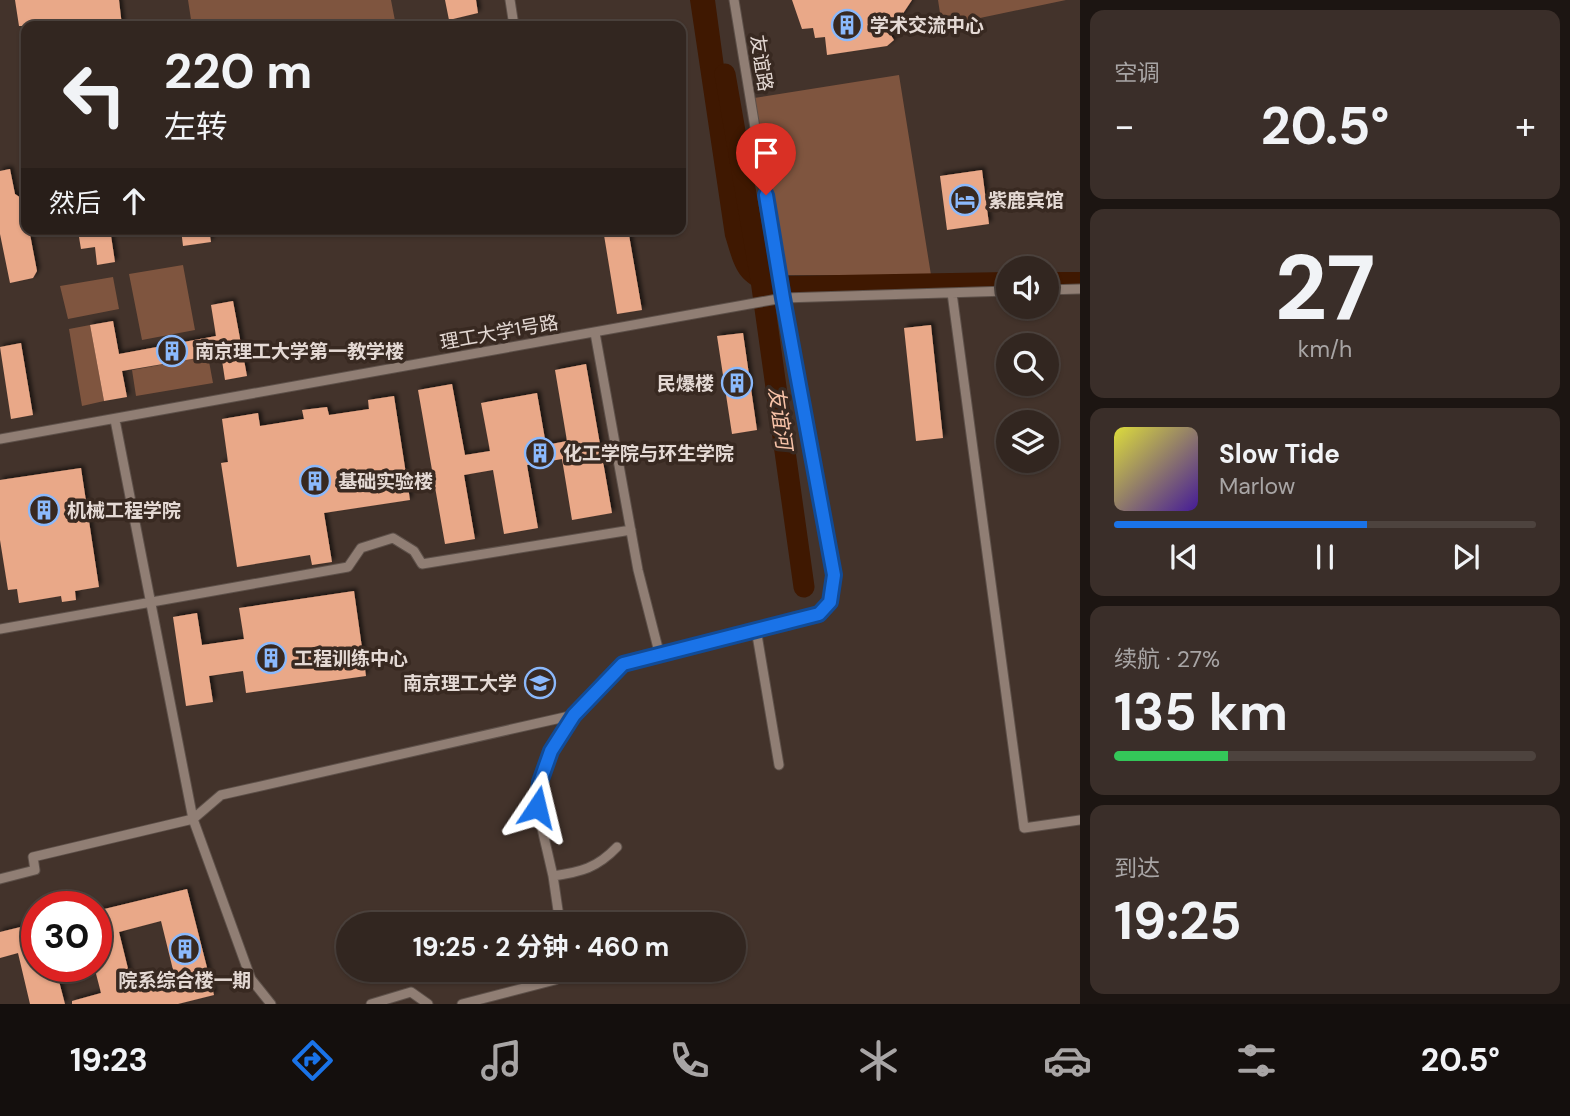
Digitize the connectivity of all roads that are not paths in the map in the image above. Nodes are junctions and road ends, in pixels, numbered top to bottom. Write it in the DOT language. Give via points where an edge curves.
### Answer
graph roads {
  1 [pos="510,0"];
  2 [pos="734,0"];
  3 [pos="513,21"];
  4 [pos="1080,289"];
  5 [pos="1059,290"];
  6 [pos="996,291"];
  7 [pos="953,293"];
  8 [pos="783,298"];
  9 [pos="595,332"];
  10 [pos="115,420"];
  11 [pos="0,439"];
  12 [pos="631,530"];
  13 [pos="151,602"];
  14 [pos="0,629"];
  15 [pos="756,629"];
  16 [pos="660,656"];
  17 [pos="574,715"];
  18 [pos="779,765"];
  19 [pos="193,819"];
  20 [pos="1080,820"];
  21 [pos="617,848"];
  22 [pos="553,876"];
  23 [pos="0,878"];
  24 [pos="558,912"];
  25 [pos="547,982"];
  26 [pos="271,1004"];
  27 [pos="371,1004"];
  28 [pos="428,1004"];
  29 [pos="461,1004"];
  1 -- 3 [label="street"];
  2 -- 8 [label="street, 友谊路"];
  4 -- 5 [label="street"];
  6 -- 7 [label="street, 理工大学1号路"];
  7 -- 8 [label="street, 理工大学1号路"];
  7 -- 20 [label="street" via="1024,828"];
  8 -- 9 [label="street, 理工大学1号路"];
  8 -- 15 [label="street, 友谊路" via="834,575 830,602 819,614"];
  9 -- 10 [label="street, 理工大学1号路"];
  9 -- 12 [label="street"];
  10 -- 11 [label="street, 理工大学1号路"];
  10 -- 13 [label="street"];
  12 -- 13 [label="street" via="422,564 414,551 393,538 361,548 348,567"];
  12 -- 16 [label="street"];
  13 -- 14 [label="street"];
  13 -- 19 [label="street"];
  15 -- 16 [label="street, 友谊路"];
  15 -- 18 [label="street"];
  16 -- 17 [label="street, 友谊路" via="623,664"];
  17 -- 19 [label="street" via="221,796"];
  17 -- 22 [label="street, 友谊路" via="551,751 540,782 537,807"];
  19 -- 23 [label="street" via="33,857 35,870"];
  19 -- 26 [label="street" via="251,979"];
  21 -- 22 [label="street" via="604,861 581,872"];
  22 -- 24 [label="street, 友谊路"];
  25 -- 29 [label="street"];
  27 -- 28 [label="street" via="411,992"];
}
